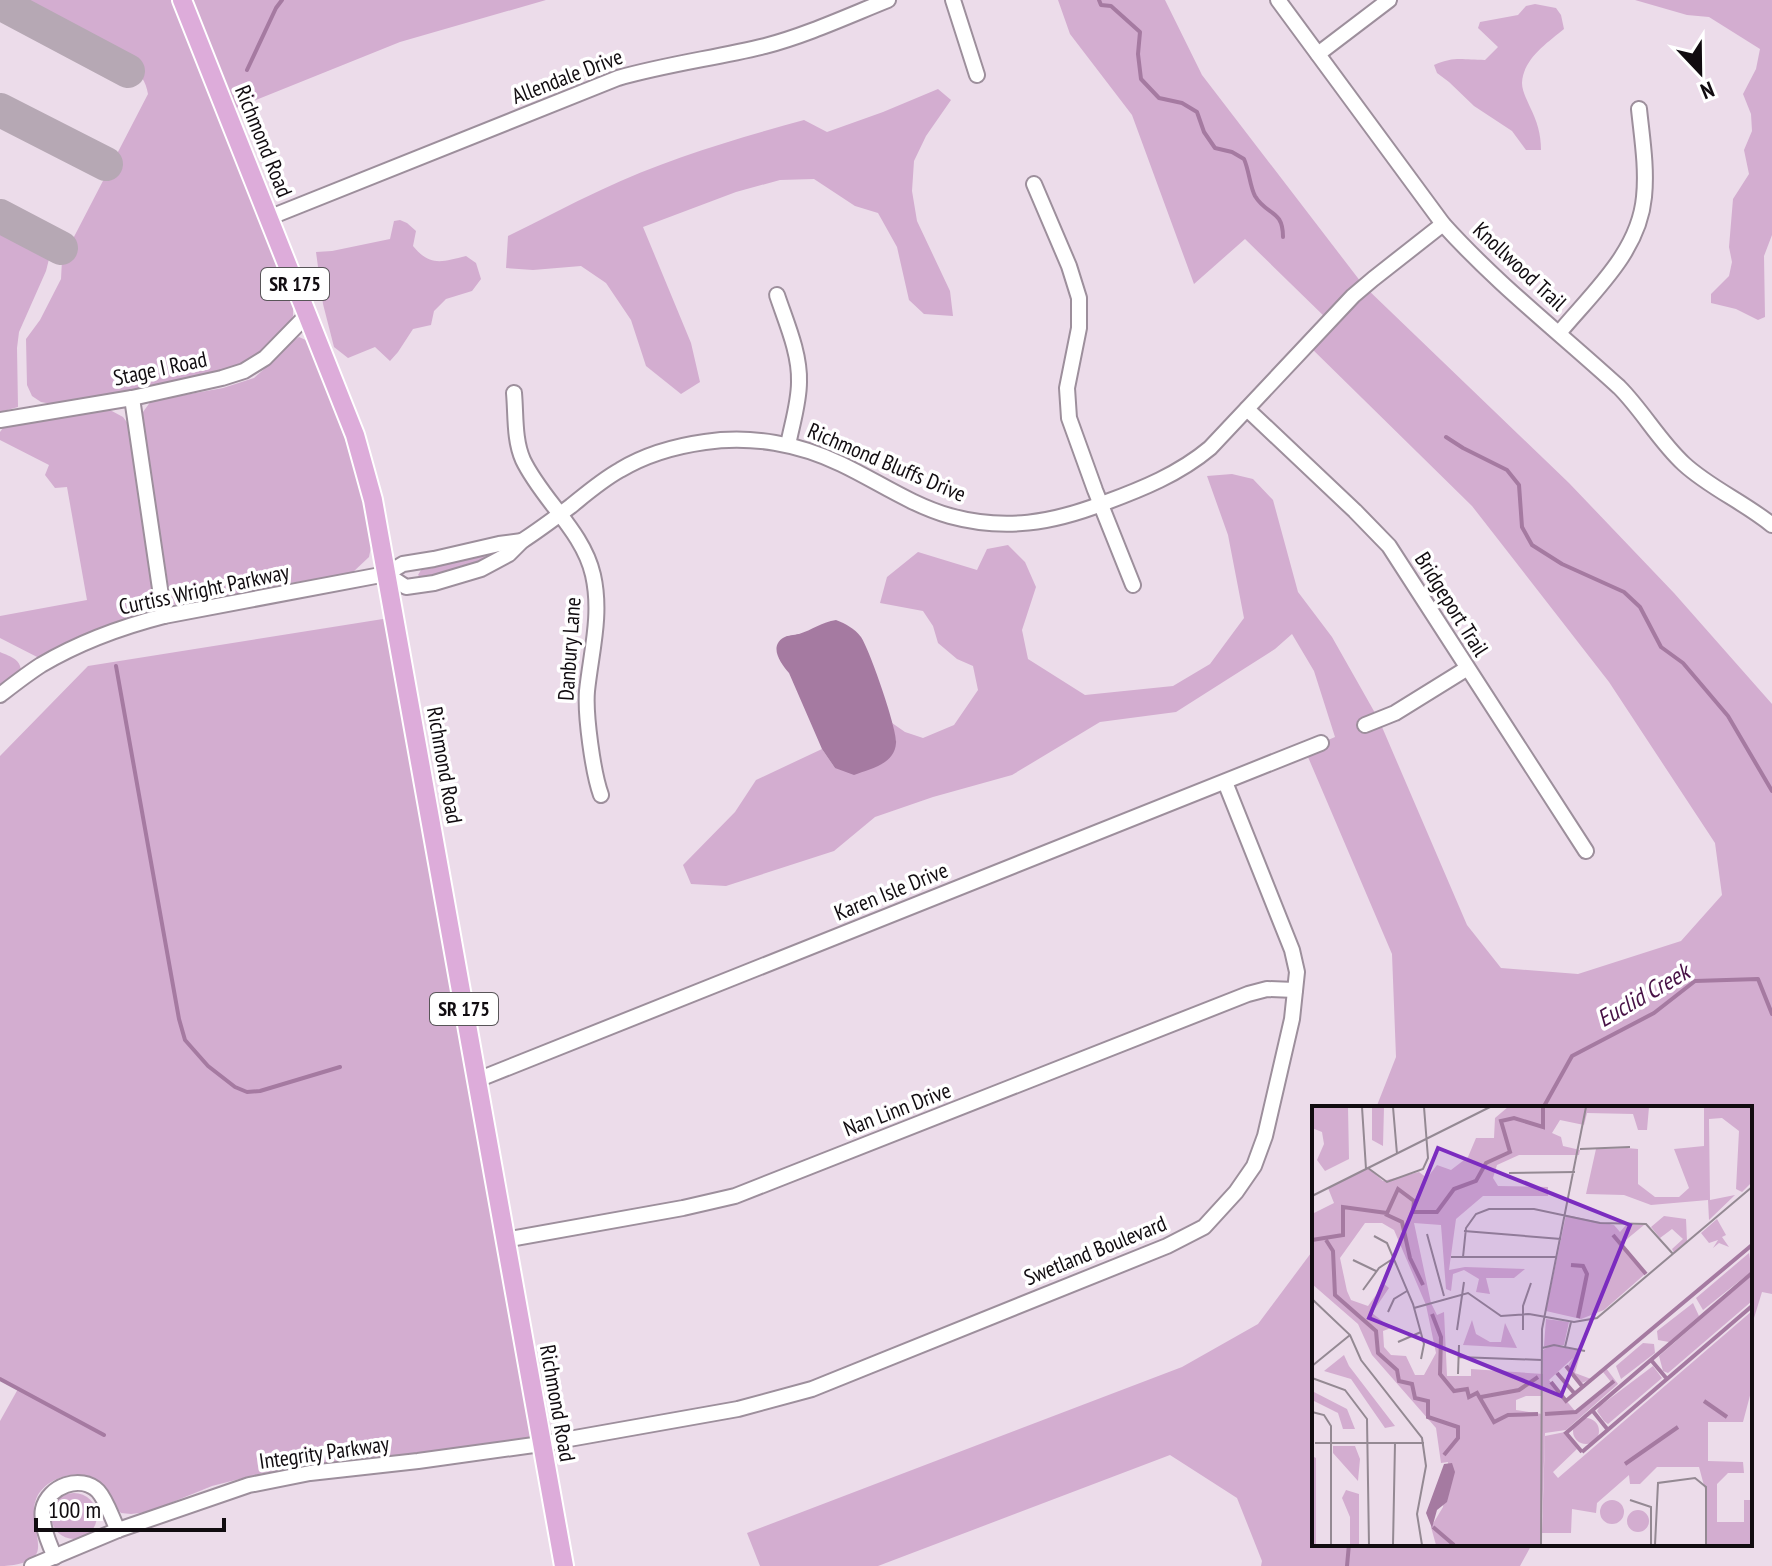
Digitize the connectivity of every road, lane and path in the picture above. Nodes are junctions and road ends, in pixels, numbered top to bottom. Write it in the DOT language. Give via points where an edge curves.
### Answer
graph roads {
  1 [pos="182,0"];
  2 [pos="888,0"];
  3 [pos="953,0"];
  4 [pos="1278,0"];
  5 [pos="1389,0"];
  6 [pos="1318,54"];
  7 [pos="977,75"];
  8 [pos="1639,109"];
  9 [pos="1034,184"];
  10 [pos="268,218"];
  11 [pos="1443,224"];
  12 [pos="777,295"];
  13 [pos="307,315"];
  14 [pos="1559,333"];
  15 [pos="514,393"];
  16 [pos="132,398"];
  17 [pos="1247,409"];
  18 [pos="0,420"];
  19 [pos="788,445"];
  20 [pos="1101,505"];
  21 [pos="560,514"];
  22 [pos="1772,525"];
  23 [pos="522,541"];
  24 [pos="386,574"];
  25 [pos="1133,585"];
  26 [pos="164,616"];
  27 [pos="1466,669"];
  28 [pos="0,695"];
  29 [pos="1365,725"];
  30 [pos="1321,743"];
  31 [pos="1225,782"];
  32 [pos="601,795"];
  33 [pos="1586,851"];
  34 [pos="1295,990"];
  35 [pos="477,1080"];
  36 [pos="505,1240"];
  37 [pos="541,1444"];
  38 [pos="118,1530"];
  39 [pos="55,1557"];
  40 [pos="32,1566"];
  41 [pos="564,1566"];
  1 -- 10 [label="main road, Richmond Road / SR 175"];
  2 -- 10 [label="street, Allendale Drive" via="767,45 618,78"];
  3 -- 7 [label="street"];
  4 -- 6 [label="street, Knollwood Trail"];
  5 -- 6 [label="street"];
  6 -- 11 [label="street, Knollwood Trail"];
  8 -- 14 [label="street" via="1644,195 1636,231 1621,259"];
  9 -- 20 [label="street" via="1077,289 1079,328 1067,405"];
  10 -- 13 [label="main road, Richmond Road / SR 175"];
  11 -- 14 [label="street, Knollwood Trail"];
  11 -- 17 [label="street, Richmond Bluffs Drive" via="1353,296"];
  12 -- 19 [label="street" via="799,371"];
  13 -- 16 [label="street, Stage I Road" via="265,358 244,371"];
  13 -- 24 [label="main road, Richmond Road / SR 175" via="364,464"];
  14 -- 22 [label="street, Knollwood Trail" via="1636,405 1683,463"];
  15 -- 21 [label="street, Danbury Lane" via="520,453"];
  16 -- 18 [label="street, Stage I Road"];
  16 -- 26 [label="street"];
  17 -- 20 [label="street, Richmond Bluffs Drive" via="1197,459"];
  17 -- 27 [label="street, Bridgeport Trail" via="1389,546"];
  19 -- 20 [label="street, Richmond Bluffs Drive" via="964,519 1036,522"];
  19 -- 21 [label="street, Richmond Bluffs Drive" via="734,439 665,451 621,469"];
  20 -- 25 [label="street"];
  21 -- 23 [label="street, Richmond Bluffs Drive"];
  21 -- 32 [label="street, Danbury Lane" via="587,557 595,586 596,632 587,703"];
  23 -- 24 [label="street, Curtiss Wright Parkway" via="403,564"];
  23 -- 24 [label="street, Richmond Bluffs Drive" via="481,569 434,583 406,587"];
  24 -- 26 [label="street, Curtiss Wright Parkway"];
  24 -- 35 [label="main road, Richmond Road / SR 175"];
  26 -- 28 [label="street, Curtiss Wright Parkway" via="72,648"];
  27 -- 29 [label="street" via="1395,713"];
  27 -- 33 [label="street, Bridgeport Trail"];
  30 -- 31 [label="street, Karen Isle Drive"];
  31 -- 34 [label="street, Swetland Boulevard" via="1292,950"];
  31 -- 35 [label="street, Karen Isle Drive"];
  34 -- 36 [label="street, Nan Linn Drive" via="1248,994 735,1196"];
  34 -- 37 [label="street, Swetland Boulevard" via="1260,1151 1236,1192 1204,1227 812,1389 738,1409"];
  35 -- 36 [label="main road, Richmond Road / SR 175"];
  36 -- 37 [label="main road, Richmond Road / SR 175"];
  37 -- 38 [label="street, Integrity Parkway" via="249,1485"];
  37 -- 41 [label="main road, Richmond Road / SR 175"];
  38 -- 39 [label="street, Integrity Parkway"];
  38 -- 39 [label="street" via="99,1492 73,1483 60,1488 48,1496 42,1512"];
  39 -- 40 [label="street, Integrity Parkway"];
}
